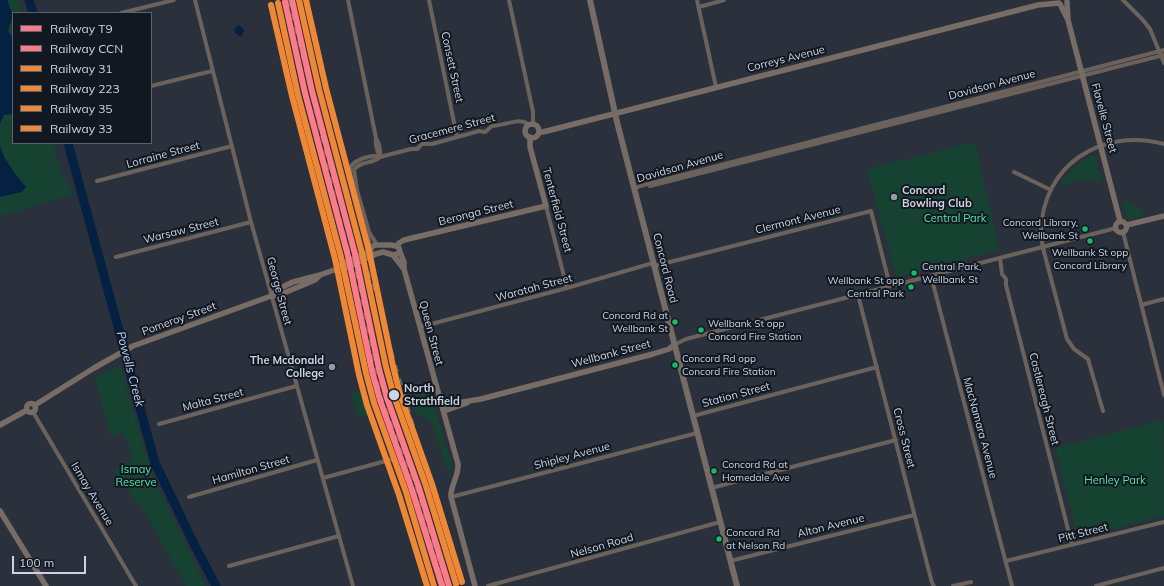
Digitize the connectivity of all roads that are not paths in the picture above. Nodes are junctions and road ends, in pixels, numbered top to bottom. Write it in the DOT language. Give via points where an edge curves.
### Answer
graph roads {
  1 [pos="174,0"];
  2 [pos="195,0"];
  3 [pos="348,0"];
  4 [pos="429,0"];
  5 [pos="510,0"];
  6 [pos="590,0"];
  7 [pos="697,0"];
  8 [pos="724,0"];
  9 [pos="1048,0"];
  10 [pos="1123,0"];
  11 [pos="1068,1"];
  12 [pos="1059,2"];
  13 [pos="1038,4"];
  14 [pos="699,6"];
  15 [pos="125,12"];
  16 [pos="1068,20"];
  17 [pos="1162,53"];
  18 [pos="1164,63"];
  19 [pos="212,71"];
  20 [pos="1082,74"];
  21 [pos="152,86"];
  22 [pos="716,87"];
  23 [pos="614,114"];
  24 [pos="531,124"];
  25 [pos="539,132"];
  26 [pos="457,137"];
  27 [pos="530,137"];
  28 [pos="1164,144"];
  29 [pos="1101,145"];
  30 [pos="232,146"];
  31 [pos="380,157"];
  32 [pos="1014,172"];
  33 [pos="97,181"];
  34 [pos="634,189"];
  35 [pos="1050,190"];
  36 [pos="546,206"];
  37 [pos="1164,216"];
  38 [pos="1120,221"];
  39 [pos="251,222"];
  40 [pos="1127,225"];
  41 [pos="1116,228"];
  42 [pos="1122,232"];
  43 [pos="1044,247"];
  44 [pos="398,249"];
  45 [pos="372,250"];
  46 [pos="393,255"];
  47 [pos="116,257"];
  48 [pos="1000,258"];
  49 [pos="653,265"];
  50 [pos="404,269"];
  51 [pos="931,276"];
  52 [pos="890,286"];
  53 [pos="568,288"];
  54 [pos="858,295"];
  55 [pos="271,296"];
  56 [pos="1164,299"];
  57 [pos="1141,305"];
  58 [pos="420,327"];
  59 [pos="674,346"];
  60 [pos="876,367"];
  61 [pos="1162,381"];
  62 [pos="296,386"];
  63 [pos="1164,395"];
  64 [pos="481,398"];
  65 [pos="440,400"];
  66 [pos="452,404"];
  67 [pos="443,410"];
  68 [pos="30,411"];
  69 [pos="1103,411"];
  70 [pos="693,416"];
  71 [pos="159,424"];
  72 [pos="0,425"];
  73 [pos="697,433"];
  74 [pos="896,440"];
  75 [pos="394,459"];
  76 [pos="317,460"];
  77 [pos="323,478"];
  78 [pos="711,488"];
  79 [pos="189,497"];
  80 [pos="451,497"];
  81 [pos="0,511"];
  82 [pos="914,515"];
  83 [pos="720,522"];
  84 [pos="1164,522"];
  85 [pos="339,536"];
  86 [pos="1072,545"];
  87 [pos="730,561"];
  88 [pos="1006,561"];
  89 [pos="229,566"];
  90 [pos="1164,568"];
  91 [pos="971,582"];
  92 [pos="46,586"];
  93 [pos="136,586"];
  94 [pos="353,586"];
  95 [pos="475,586"];
  96 [pos="488,586"];
  97 [pos="737,586"];
  98 [pos="934,586"];
  99 [pos="953,586"];
  100 [pos="1012,586"];
  101 [pos="1096,586"];
  1 -- 15 [label="street"];
  2 -- 19 [label="street, George Street"];
  3 -- 31 [label="street"];
  4 -- 26 [label="street, Consett Street"];
  5 -- 24 [label="street" via="533,112"];
  6 -- 23 [label="main road, Concord Road"];
  7 -- 14 [label="street"];
  8 -- 14 [label="street"];
  9 -- 13 [label="street, Correys Avenue"];
  10 -- 17 [label="street" via="1146,24"];
  11 -- 12 [label="street, Correys Avenue" via="1064,4"];
  11 -- 16 [label="street, Flavelle Street"];
  12 -- 13 [label="street, Correys Avenue"];
  12 -- 16 [label="street, Flavelle Street"];
  13 -- 22 [label="street, Correys Avenue"];
  14 -- 22 [label="street"];
  16 -- 20 [label="street, Flavelle Street"];
  17 -- 18 [label="street"];
  17 -- 20 [label="street, Davidson Avenue"];
  19 -- 21 [label="street"];
  19 -- 30 [label="street, George Street"];
  20 -- 29 [label="street, Flavelle Street"];
  20 -- 34 [label="street, Davidson Avenue" via="699,170"];
  22 -- 23 [label="street, Correys Avenue"];
  23 -- 25 [label="street, Correys Avenue"];
  23 -- 34 [label="main road, Concord Road"];
  24 -- 25 [label="street" via="537,125"];
  24 -- 26 [label="street, Gracemere Street" via="519,121 492,126 485,132"];
  24 -- 27 [label="street" via="525,128 525,133"];
  25 -- 27 [label="street" via="537,136"];
  26 -- 31 [label="street, Gracemere Street" via="422,144 417,149"];
  27 -- 36 [label="street, Tenterfield Street" via="530,147"];
  28 -- 29 [label="street" via="1148,140 1119,140"];
  29 -- 35 [label="street" via="1075,159"];
  29 -- 38 [label="street, Flavelle Street"];
  30 -- 33 [label="street, Lorraine Street"];
  30 -- 39 [label="street, George Street"];
  31 -- 45 [label="street" via="376,161 355,168"];
  32 -- 35 [label="street"];
  34 -- 49 [label="main road, Concord Road"];
  35 -- 43 [label="street" via="1042,218 1041,234"];
  36 -- 44 [label="street, Beronga Street" via="411,239 399,243"];
  36 -- 53 [label="street, Tenterfield Street"];
  37 -- 40 [label="street"];
  38 -- 40 [label="street"];
  38 -- 41 [label="street"];
  39 -- 47 [label="street, Warsaw Street"];
  39 -- 55 [label="street, George Street"];
  40 -- 42 [label="street" via="1127,229"];
  41 -- 42 [label="street"];
  41 -- 43 [label="street, Wellbank Street"];
  42 -- 57 [label="street"];
  43 -- 48 [label="street, Wellbank Street"];
  43 -- 69 [label="street" via="1067,339 1088,359"];
  44 -- 45 [label="street" via="391,245"];
  44 -- 46 [label="street, Beronga Street" via="397,254"];
  44 -- 50 [label="street, Queen Street" via="404,262"];
  45 -- 46 [label="street"];
  45 -- 55 [label="street, Pomeroy Street, bridge" via="302,286"];
  46 -- 50 [label="street, Queen Street"];
  48 -- 51 [label="street, Wellbank Street"];
  48 -- 86 [label="street, Castlereagh Street"];
  49 -- 52 [label="street, Clermont Avenue" via="871,211"];
  49 -- 53 [label="street, Waratah Street"];
  49 -- 59 [label="main road, Concord Road"];
  50 -- 58 [label="street, Queen Street"];
  51 -- 52 [label="street, Wellbank Street"];
  51 -- 88 [label="street, MacNamara Avenue"];
  52 -- 54 [label="street, Wellbank Street"];
  53 -- 58 [label="street, Waratah Street"];
  54 -- 59 [label="street, Wellbank Street" via="686,339"];
  54 -- 60 [label="street, Cross Street"];
  55 -- 62 [label="street, George Street"];
  55 -- 68 [label="street, Pomeroy Street" via="140,343 35,405 29,403 27,405"];
  56 -- 57 [label="street"];
  57 -- 61 [label="street"];
  58 -- 65 [label="street, Queen Street"];
  59 -- 64 [label="street, Wellbank Street" via="653,354"];
  59 -- 70 [label="main road, Concord Road"];
  60 -- 70 [label="street, Station Street"];
  60 -- 74 [label="street, Cross Street"];
  61 -- 63 [label="street"];
  62 -- 71 [label="street, Malta Street"];
  62 -- 76 [label="street, George Street"];
  64 -- 66 [label="street, Wellbank Street"];
  64 -- 67 [label="street, Wellbank Street"];
  65 -- 66 [label="street"];
  65 -- 67 [label="street, Queen Street"];
  66 -- 67 [label="street, Wellbank Street"];
  67 -- 80 [label="street, Queen Street" via="458,468"];
  68 -- 72 [label="street"];
  68 -- 93 [label="street, Ismay Avenue"];
  70 -- 73 [label="main road, Concord Road"];
  73 -- 78 [label="main road, Concord Road"];
  73 -- 80 [label="street, Shipley Avenue"];
  74 -- 78 [label="street"];
  74 -- 82 [label="street, Cross Street"];
  75 -- 77 [label="street"];
  76 -- 77 [label="street, George Street"];
  76 -- 79 [label="street, Hamilton Street"];
  77 -- 85 [label="street, George Street"];
  78 -- 83 [label="main road, Concord Road"];
  80 -- 95 [label="street"];
  81 -- 92 [label="street"];
  82 -- 87 [label="street, Alton Avenue"];
  82 -- 98 [label="street, Cross Street"];
  83 -- 87 [label="main road, Concord Road"];
  83 -- 96 [label="street, Nelson Road"];
  84 -- 86 [label="street, Pitt Street"];
  85 -- 89 [label="street"];
  85 -- 94 [label="street, George Street"];
  86 -- 88 [label="street, Pitt Street"];
  87 -- 97 [label="main road, Concord Road"];
  88 -- 100 [label="street, MacNamara Avenue"];
  90 -- 101 [label="street"];
  91 -- 99 [label="street"];
}
